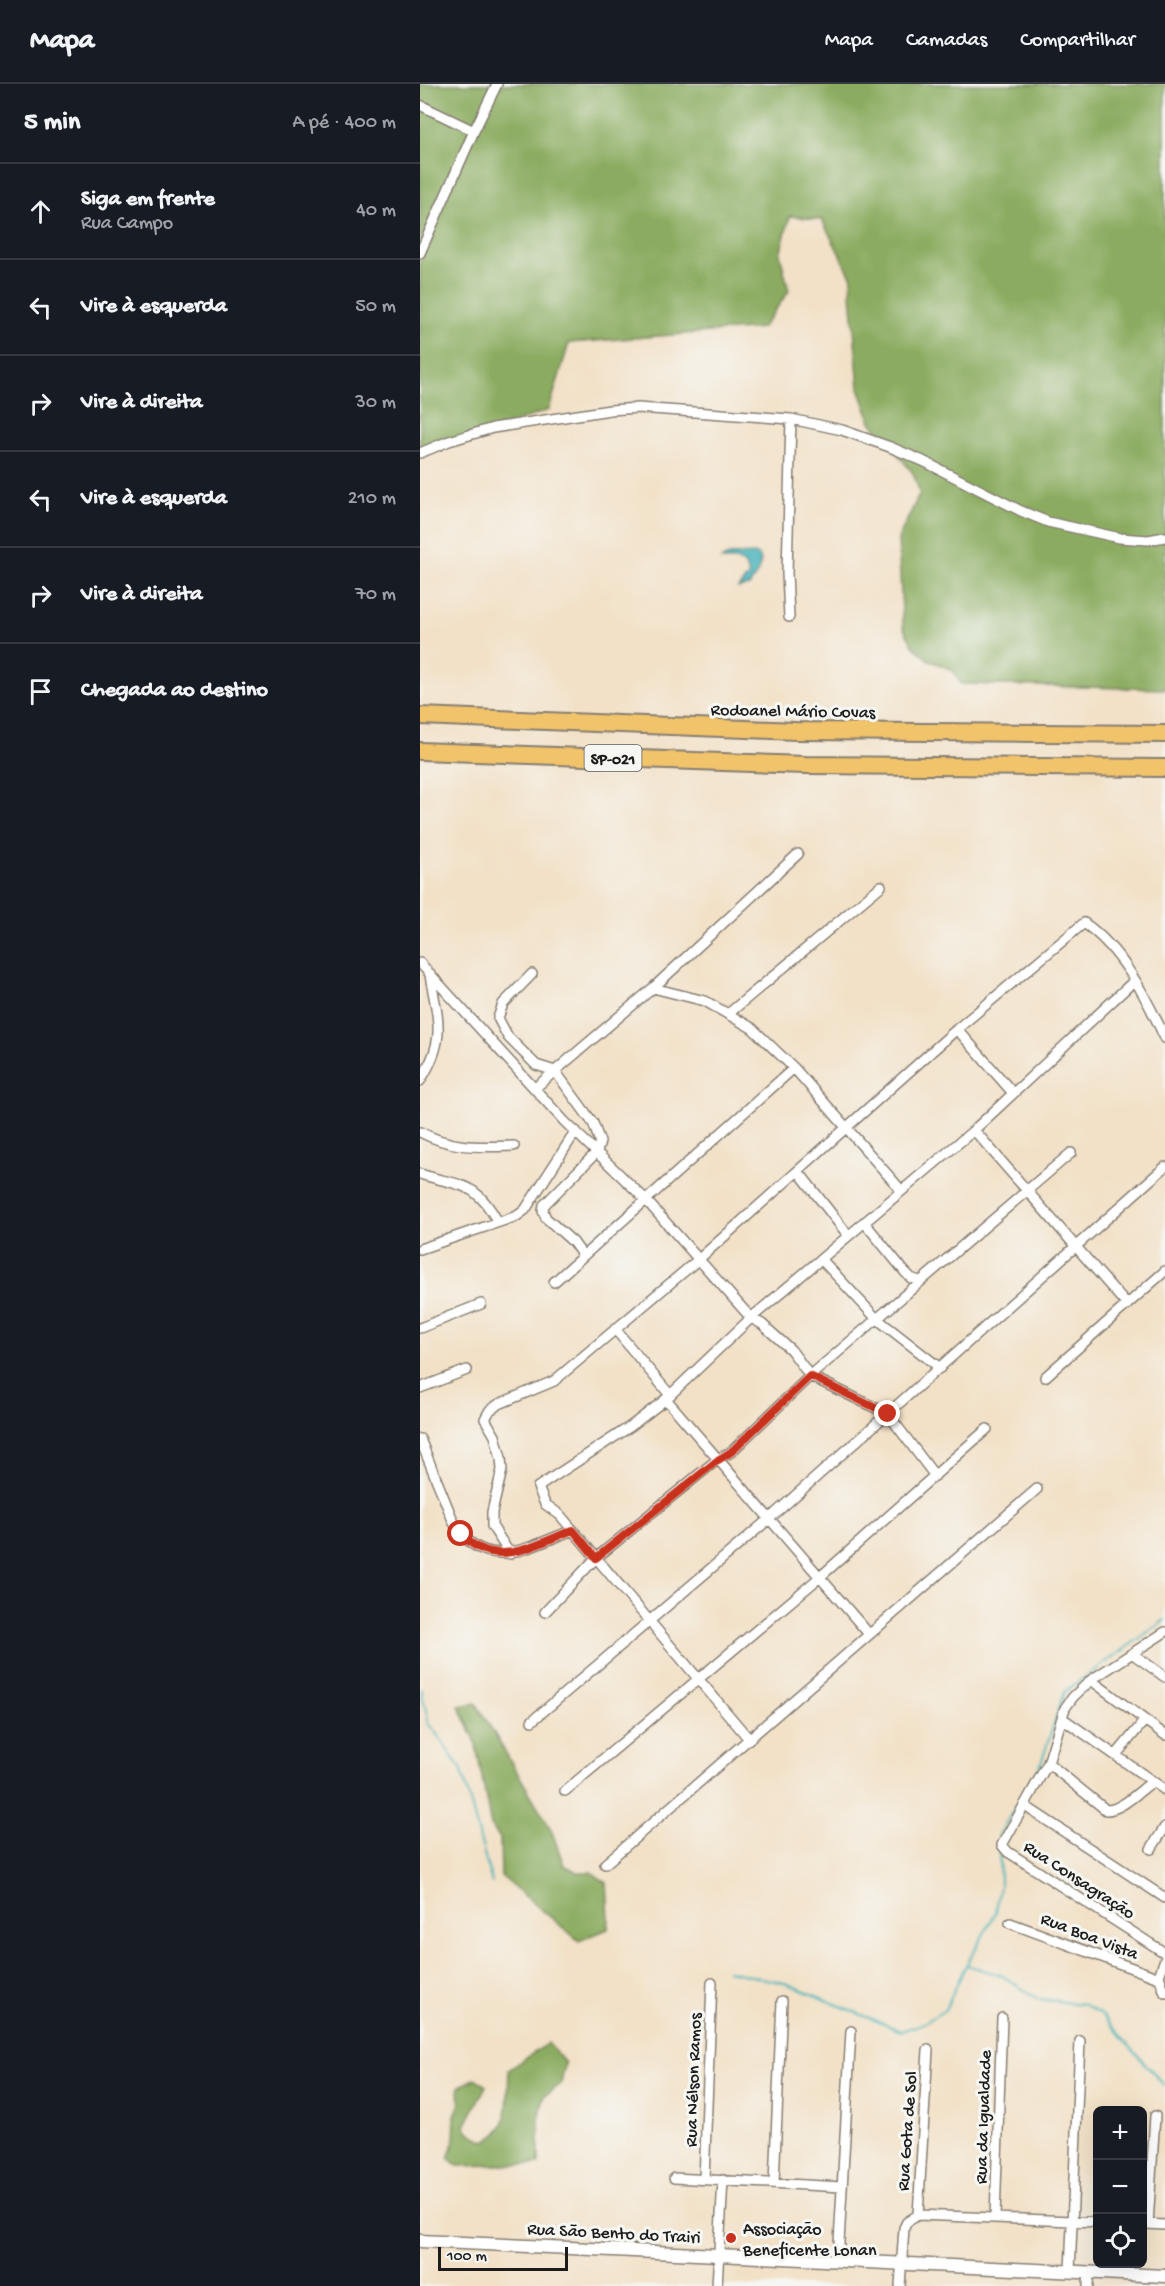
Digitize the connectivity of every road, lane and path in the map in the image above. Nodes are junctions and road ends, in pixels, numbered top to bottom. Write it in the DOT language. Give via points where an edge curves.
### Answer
graph roads {
  1 [pos="497,84"];
  2 [pos="420,105"];
  3 [pos="474,131"];
  4 [pos="420,253"];
  5 [pos="791,419"];
  6 [pos="420,453"];
  7 [pos="1165,537"];
  8 [pos="789,617"];
  9 [pos="420,716"];
  10 [pos="1165,734"];
  11 [pos="420,751"];
  12 [pos="1165,768"];
  13 [pos="798,854"];
  14 [pos="881,886"];
  15 [pos="420,963"];
  16 [pos="532,974"];
  17 [pos="430,975"];
  18 [pos="1135,980"];
  19 [pos="653,988"];
  20 [pos="728,1014"];
  21 [pos="957,1029"];
  22 [pos="1165,1038"];
  23 [pos="794,1068"];
  24 [pos="555,1071"];
  25 [pos="421,1074"];
  26 [pos="535,1088"];
  27 [pos="1013,1093"];
  28 [pos="846,1128"];
  29 [pos="974,1130"];
  30 [pos="420,1131"];
  31 [pos="576,1131"];
  32 [pos="514,1146"];
  33 [pos="597,1152"];
  34 [pos="1071,1153"];
  35 [pos="1165,1167"];
  36 [pos="798,1171"];
  37 [pos="420,1174"];
  38 [pos="901,1190"];
  39 [pos="1027,1190"];
  40 [pos="645,1199"];
  41 [pos="498,1222"];
  42 [pos="864,1222"];
  43 [pos="848,1235"];
  44 [pos="1076,1246"];
  45 [pos="420,1249"];
  46 [pos="583,1256"];
  47 [pos="699,1259"];
  48 [pos="821,1259"];
  49 [pos="1165,1271"];
  50 [pos="920,1281"];
  51 [pos="554,1282"];
  52 [pos="482,1304"];
  53 [pos="1127,1305"];
  54 [pos="751,1318"];
  55 [pos="876,1318"];
  56 [pos="420,1328"];
  57 [pos="615,1329"];
  58 [pos="940,1368"];
  59 [pos="467,1370"];
  60 [pos="810,1376"];
  61 [pos="1046,1377"];
  62 [pos="420,1388"];
  63 [pos="668,1397"];
  64 [pos="888,1414"];
  65 [pos="987,1429"];
  66 [pos="420,1439"];
  67 [pos="718,1460"];
  68 [pos="934,1476"];
  69 [pos="1037,1489"];
  70 [pos="770,1519"];
  71 [pos="573,1530"];
  72 [pos="510,1554"];
  73 [pos="596,1558"];
  74 [pos="820,1577"];
  75 [pos="545,1612"];
  76 [pos="649,1622"];
  77 [pos="1165,1632"];
  78 [pos="869,1634"];
  79 [pos="1133,1653"];
  80 [pos="1165,1677"];
  81 [pos="699,1680"];
  82 [pos="1091,1680"];
  83 [pos="1062,1718"];
  84 [pos="1145,1720"];
  85 [pos="532,1721"];
  86 [pos="1165,1735"];
  87 [pos="749,1739"];
  88 [pos="1116,1755"];
  89 [pos="1048,1763"];
  90 [pos="1152,1782"];
  91 [pos="1165,1790"];
  92 [pos="564,1791"];
  93 [pos="1025,1806"];
  94 [pos="1165,1827"];
  95 [pos="1151,1849"];
  96 [pos="605,1864"];
  97 [pos="1165,1898"];
  98 [pos="1010,1923"];
  99 [pos="1165,1953"];
  100 [pos="1165,1959"];
  101 [pos="1159,1978"];
  102 [pos="712,1983"];
  103 [pos="1165,1994"];
  104 [pos="782,2001"];
  105 [pos="1002,2018"];
  106 [pos="851,2031"];
  107 [pos="1080,2041"];
  108 [pos="928,2049"];
  109 [pos="1155,2116"];
  110 [pos="674,2178"];
  111 [pos="704,2179"];
  112 [pos="723,2180"];
  113 [pos="774,2183"];
  114 [pos="842,2187"];
  115 [pos="1146,2214"];
  116 [pos="918,2215"];
  117 [pos="995,2217"];
  118 [pos="1072,2221"];
  119 [pos="1093,2222"];
  120 [pos="1147,2224"];
  121 [pos="1165,2225"];
  122 [pos="420,2241"];
  123 [pos="718,2255"];
  124 [pos="838,2260"];
  125 [pos="903,2263"];
  126 [pos="1070,2271"];
  127 [pos="1089,2271"];
  128 [pos="1165,2276"];
  129 [pos="717,2286"];
  130 [pos="900,2286"];
  131 [pos="1088,2286"];
  1 -- 3 [label="street"];
  2 -- 3 [label="street"];
  3 -- 4 [label="street"];
  5 -- 6 [label="street" via="610,410 493,428"];
  5 -- 7 [label="street" via="842,430 890,447 1048,522 1120,538"];
  5 -- 8 [label="street"];
  9 -- 10 [label="highway, Rodoanel Mário Covas / SP-021" via="796,731"];
  11 -- 12 [label="highway, SP-021" via="806,765"];
  13 -- 19 [label="street"];
  14 -- 20 [label="street"];
  15 -- 17 [label="street"];
  16 -- 24 [label="street" via="503,1004 498,1018 508,1036 537,1065"];
  17 -- 25 [label="street" via="439,1030 437,1048"];
  17 -- 26 [label="street"];
  18 -- 21 [label="street" via="1096,932 1084,924"];
  18 -- 22 [label="street"];
  18 -- 27 [label="street"];
  19 -- 20 [label="street" via="705,1001"];
  19 -- 24 [label="street"];
  20 -- 23 [label="street" via="752,1028"];
  21 -- 27 [label="street"];
  21 -- 28 [label="street"];
  23 -- 28 [label="street"];
  23 -- 40 [label="street"];
  24 -- 26 [label="street"];
  24 -- 33 [label="street" via="593,1123 600,1142"];
  26 -- 31 [label="street"];
  27 -- 29 [label="street"];
  28 -- 36 [label="street"];
  28 -- 38 [label="street"];
  29 -- 38 [label="street"];
  29 -- 39 [label="street"];
  30 -- 32 [label="street" via="456,1146"];
  31 -- 33 [label="street"];
  31 -- 41 [label="street" via="530,1204 517,1216"];
  33 -- 40 [label="street"];
  33 -- 46 [label="street" via="544,1205 543,1211"];
  34 -- 39 [label="street"];
  35 -- 44 [label="street"];
  36 -- 43 [label="street"];
  36 -- 47 [label="street"];
  37 -- 41 [label="street" via="476,1192"];
  38 -- 42 [label="street"];
  39 -- 44 [label="street"];
  39 -- 50 [label="street"];
  40 -- 46 [label="street"];
  40 -- 47 [label="street"];
  41 -- 45 [label="street"];
  42 -- 43 [label="street"];
  42 -- 50 [label="street" via="905,1272"];
  43 -- 48 [label="street"];
  44 -- 53 [label="street"];
  44 -- 58 [label="street"];
  46 -- 51 [label="street"];
  47 -- 54 [label="street"];
  47 -- 57 [label="street"];
  48 -- 54 [label="street"];
  48 -- 55 [label="street"];
  49 -- 53 [label="street"];
  50 -- 55 [label="street"];
  52 -- 56 [label="street"];
  53 -- 61 [label="street"];
  54 -- 60 [label="street" via="791,1350"];
  54 -- 63 [label="street"];
  55 -- 58 [label="street"];
  55 -- 60 [label="street"];
  57 -- 63 [label="street"];
  57 -- 72 [label="street" via="554,1381 487,1413 485,1419 498,1445 502,1470 492,1526"];
  58 -- 64 [label="street"];
  59 -- 62 [label="street"];
  60 -- 64 [label="street"];
  60 -- 67 [label="street"];
  63 -- 67 [label="street"];
  63 -- 71 [label="street" via="632,1426 538,1487 545,1504"];
  64 -- 68 [label="street"];
  64 -- 70 [label="street"];
  65 -- 68 [label="street"];
  66 -- 72 [label="street" via="461,1534 487,1552"];
  67 -- 70 [label="street"];
  67 -- 73 [label="street"];
  68 -- 74 [label="street"];
  69 -- 78 [label="street"];
  70 -- 74 [label="street"];
  70 -- 76 [label="street"];
  71 -- 72 [label="street"];
  71 -- 73 [label="street"];
  73 -- 75 [label="street"];
  73 -- 76 [label="street"];
  74 -- 78 [label="street"];
  74 -- 81 [label="street"];
  76 -- 81 [label="street"];
  76 -- 85 [label="street"];
  77 -- 79 [label="street"];
  78 -- 87 [label="street"];
  79 -- 80 [label="street"];
  79 -- 82 [label="street"];
  81 -- 87 [label="street"];
  81 -- 92 [label="street"];
  82 -- 83 [label="street" via="1073,1697"];
  82 -- 84 [label="street"];
  83 -- 88 [label="street"];
  83 -- 89 [label="street"];
  84 -- 86 [label="street"];
  84 -- 88 [label="street"];
  87 -- 96 [label="street"];
  88 -- 90 [label="street"];
  89 -- 90 [label="street" via="1106,1810 1120,1806"];
  89 -- 93 [label="street"];
  90 -- 91 [label="street"];
  93 -- 97 [label="street"];
  93 -- 99 [label="street, Rua Consagração" via="1003,1840 1008,1852"];
  94 -- 95 [label="street"];
  98 -- 101 [label="street, Rua Boa Vista"];
  100 -- 101 [label="street, Rua Boa Vista"];
  101 -- 103 [label="street"];
  102 -- 111 [label="street, Rua Nélson Ramos"];
  104 -- 113 [label="street"];
  105 -- 117 [label="street, Rua da Igualdade"];
  106 -- 114 [label="street"];
  107 -- 118 [label="street"];
  108 -- 116 [label="street, Rua Gota de Sol"];
  109 -- 115 [label="street"];
  110 -- 111 [label="street"];
  111 -- 112 [label="street"];
  112 -- 113 [label="street"];
  112 -- 123 [label="street"];
  113 -- 114 [label="street"];
  114 -- 124 [label="street"];
  116 -- 117 [label="street"];
  116 -- 125 [label="street" via="905,2225"];
  117 -- 118 [label="street"];
  118 -- 119 [label="street"];
  118 -- 126 [label="street"];
  120 -- 121 [label="street"];
  122 -- 123 [label="street, Rua São Bento do Trairi"];
  123 -- 124 [label="street, Rua São Bento do Trairi"];
  123 -- 129 [label="street"];
  124 -- 125 [label="street, Rua São Bento do Trairi"];
  125 -- 126 [label="street, Rua São Bento do Trairi"];
  125 -- 130 [label="street"];
  126 -- 127 [label="street, Rua São Bento do Trairi"];
  127 -- 128 [label="street, Rua São Bento do Trairi"];
  127 -- 131 [label="street"];
}
